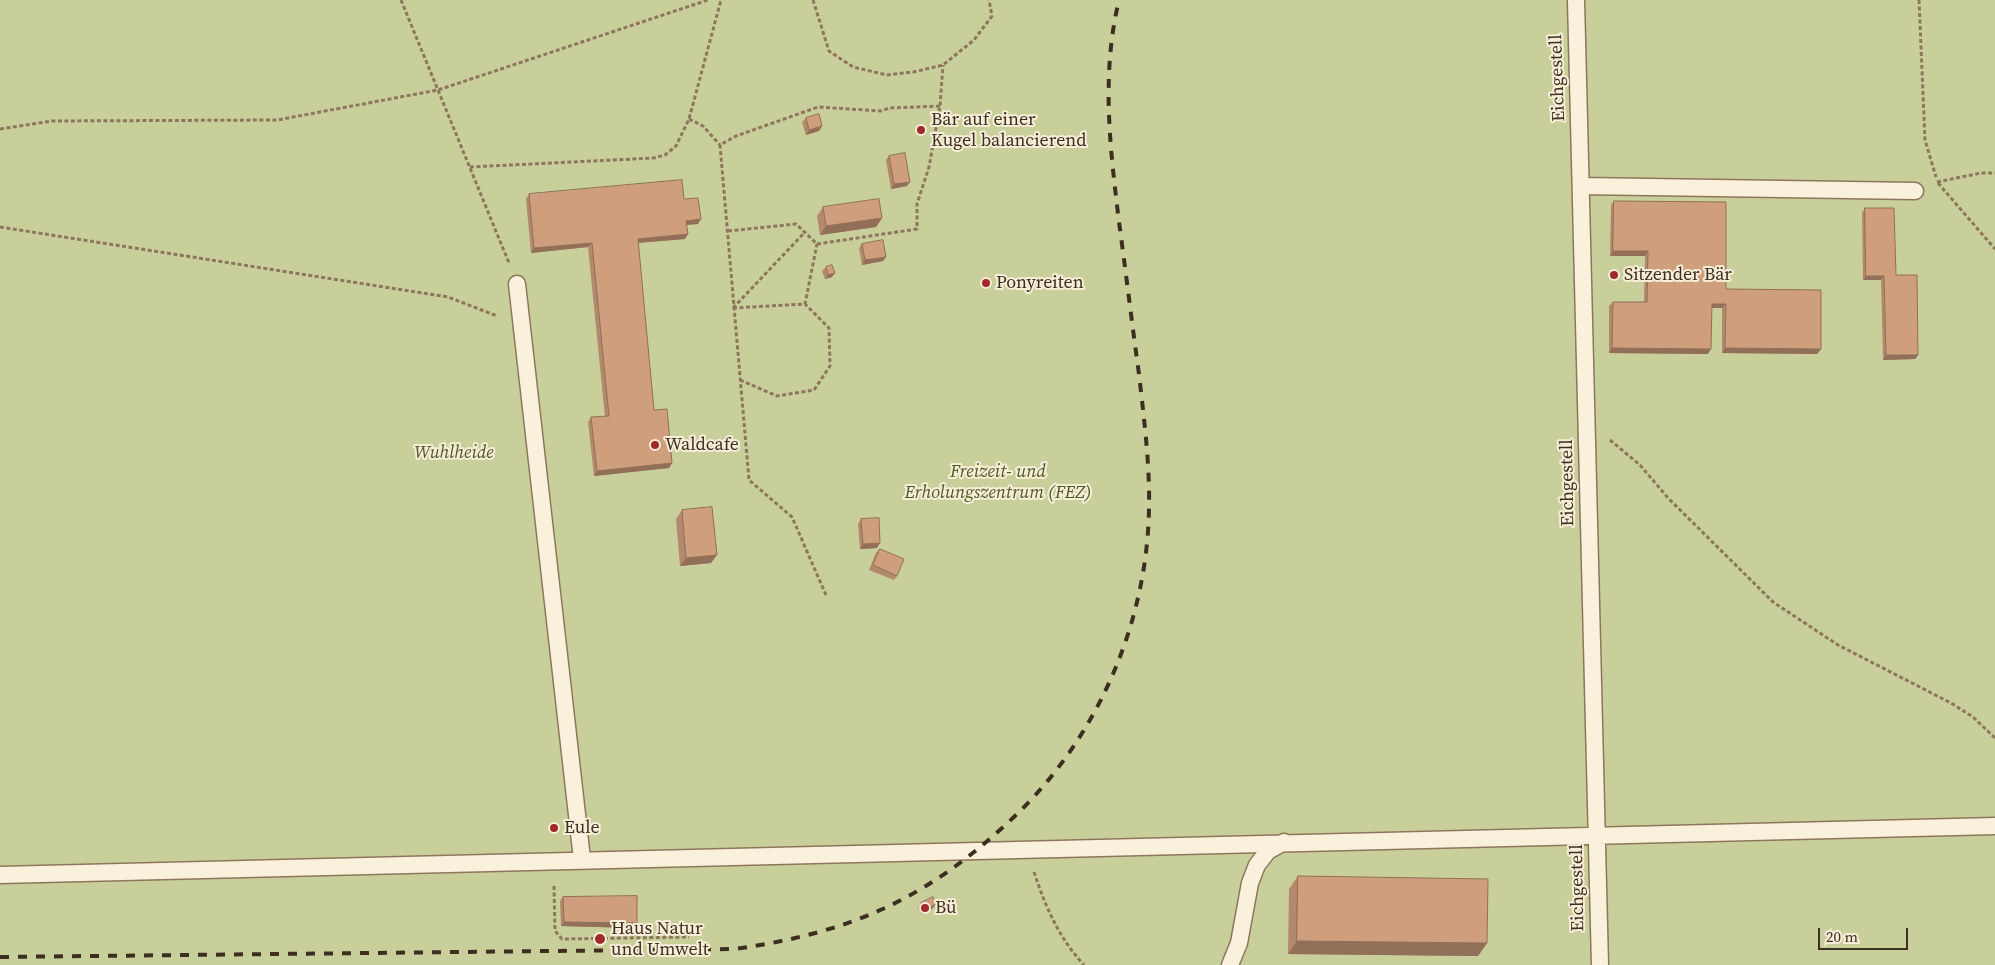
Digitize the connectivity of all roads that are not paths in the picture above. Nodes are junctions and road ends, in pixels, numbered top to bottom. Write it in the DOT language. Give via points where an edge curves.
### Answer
graph roads {
  1 [pos="1576,0"];
  2 [pos="1582,186"];
  3 [pos="1915,191"];
  4 [pos="517,284"];
  5 [pos="1995,826"];
  6 [pos="1597,836"];
  7 [pos="1284,842"];
  8 [pos="582,859"];
  9 [pos="0,875"];
  10 [pos="1230,965"];
  11 [pos="1600,965"];
  1 -- 2 [label="lane, Eichgestell"];
  2 -- 3 [label="lane"];
  2 -- 6 [label="lane, Eichgestell"];
  4 -- 8 [label="lane"];
  5 -- 6 [label="lane"];
  6 -- 7 [label="lane"];
  6 -- 11 [label="lane, Eichgestell"];
  7 -- 8 [label="lane"];
  7 -- 10 [label="lane" via="1268,851 1257,864 1250,883 1239,943"];
  8 -- 9 [label="lane"];
}
